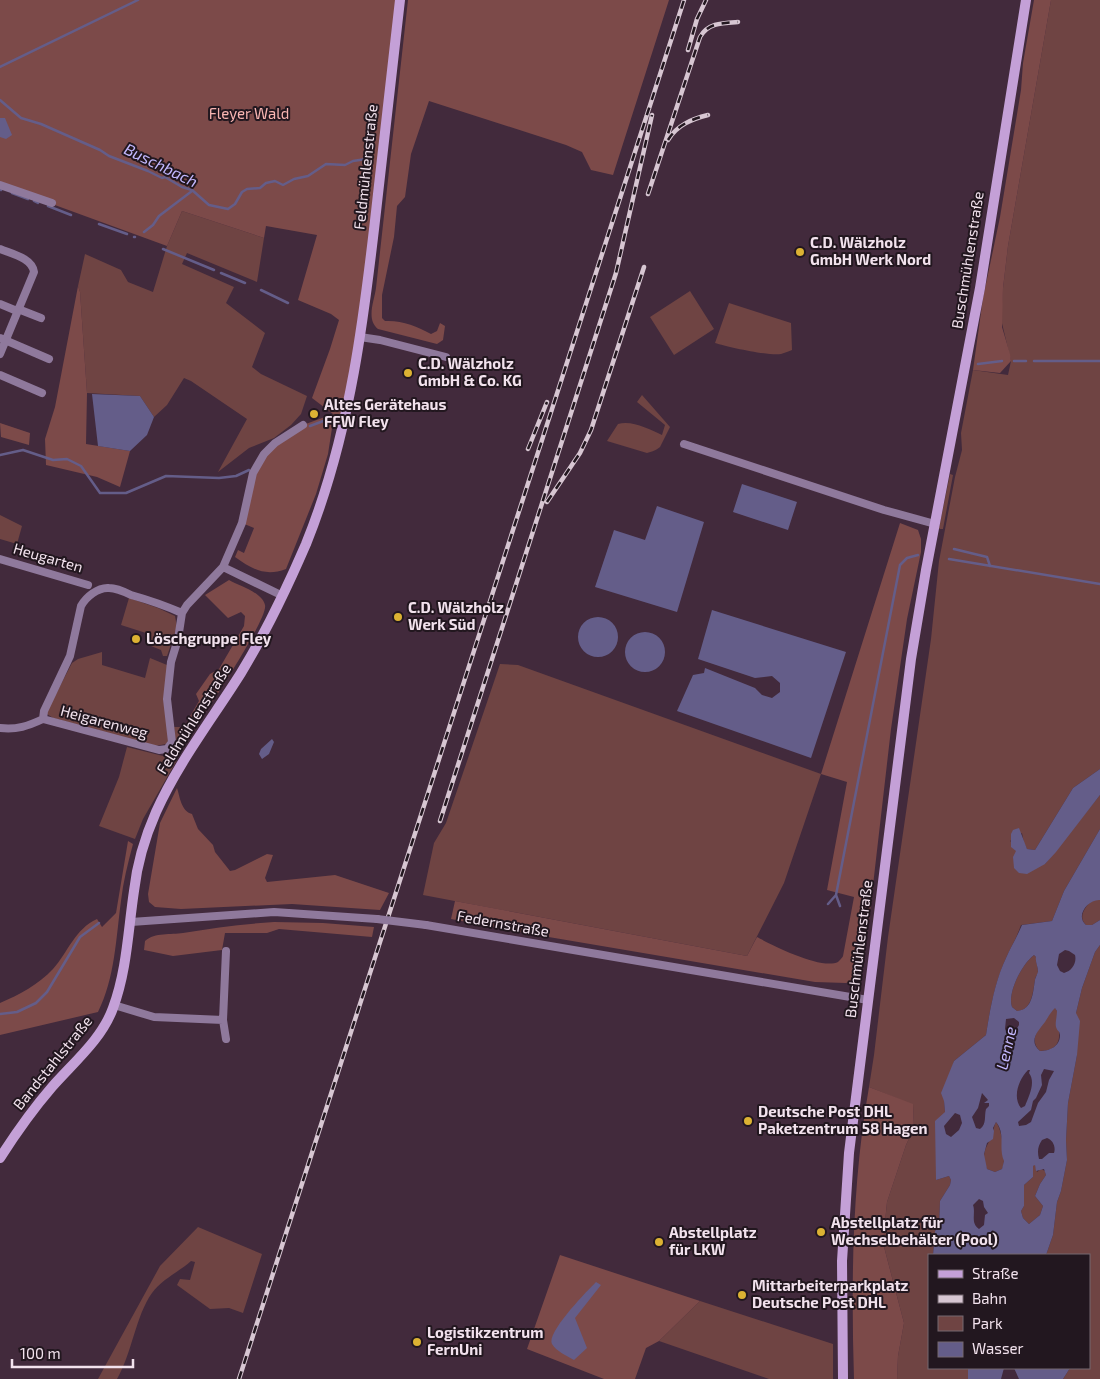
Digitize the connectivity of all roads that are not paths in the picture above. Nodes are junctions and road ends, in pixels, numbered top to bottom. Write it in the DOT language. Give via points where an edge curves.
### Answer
graph roads {
  1 [pos="400,0"];
  2 [pos="1026,0"];
  3 [pos="0,185"];
  4 [pos="52,203"];
  5 [pos="0,249"];
  6 [pos="0,304"];
  7 [pos="17,310"];
  8 [pos="41,318"];
  9 [pos="360,337"];
  10 [pos="3,339"];
  11 [pos="0,354"];
  12 [pos="446,356"];
  13 [pos="49,359"];
  14 [pos="0,375"];
  15 [pos="42,393"];
  16 [pos="303,425"];
  17 [pos="684,444"];
  18 [pos="935,524"];
  19 [pos="0,559"];
  20 [pos="223,567"];
  21 [pos="88,585"];
  22 [pos="283,596"];
  23 [pos="182,613"];
  24 [pos="43,719"];
  25 [pos="0,728"];
  26 [pos="131,922"];
  27 [pos="226,951"];
  28 [pos="868,1000"];
  29 [pos="114,1005"];
  30 [pos="224,1020"];
  31 [pos="226,1039"];
  32 [pos="0,1158"];
  33 [pos="843,1379"];
  1 -- 9 [label="street, Feldmühlenstraße"];
  2 -- 18 [label="street, Buschmühlenstraße" via="980,288"];
  3 -- 4 [label="street"];
  5 -- 7 [label="street" via="29,262 34,269"];
  6 -- 7 [label="street"];
  7 -- 8 [label="street"];
  7 -- 10 [label="street"];
  9 -- 12 [label="street"];
  9 -- 22 [label="street, Feldmühlenstraße" via="335,457 307,539"];
  10 -- 11 [label="street"];
  10 -- 13 [label="street"];
  14 -- 15 [label="street"];
  16 -- 20 [label="street" via="275,443 253,473 242,523"];
  17 -- 18 [label="street"];
  18 -- 28 [label="street, Buschmühlenstraße" via="911,658"];
  19 -- 21 [label="street, Heugarten"];
  20 -- 22 [label="street"];
  20 -- 23 [label="street"];
  22 -- 26 [label="street, Feldmühlenstraße" via="242,670 162,799 142,850"];
  23 -- 24 [label="street" via="109,588 91,595 81,606 70,656"];
  23 -- 24 [label="street, Heigarenweg" via="167,698 172,735 167,749 159,750"];
  24 -- 25 [label="street, Heigarenweg" via="25,728"];
  26 -- 28 [label="street, Federnstraße, bridge" via="274,912 377,919"];
  26 -- 29 [label="street, Bandstahlstraße" via="126,961"];
  27 -- 30 [label="street"];
  28 -- 33 [label="street, Buschmühlenstraße" via="844,1209"];
  29 -- 30 [label="street" via="154,1016"];
  29 -- 32 [label="street, Bandstahlstraße" via="96,1037 38,1103"];
  30 -- 31 [label="street"];
}
